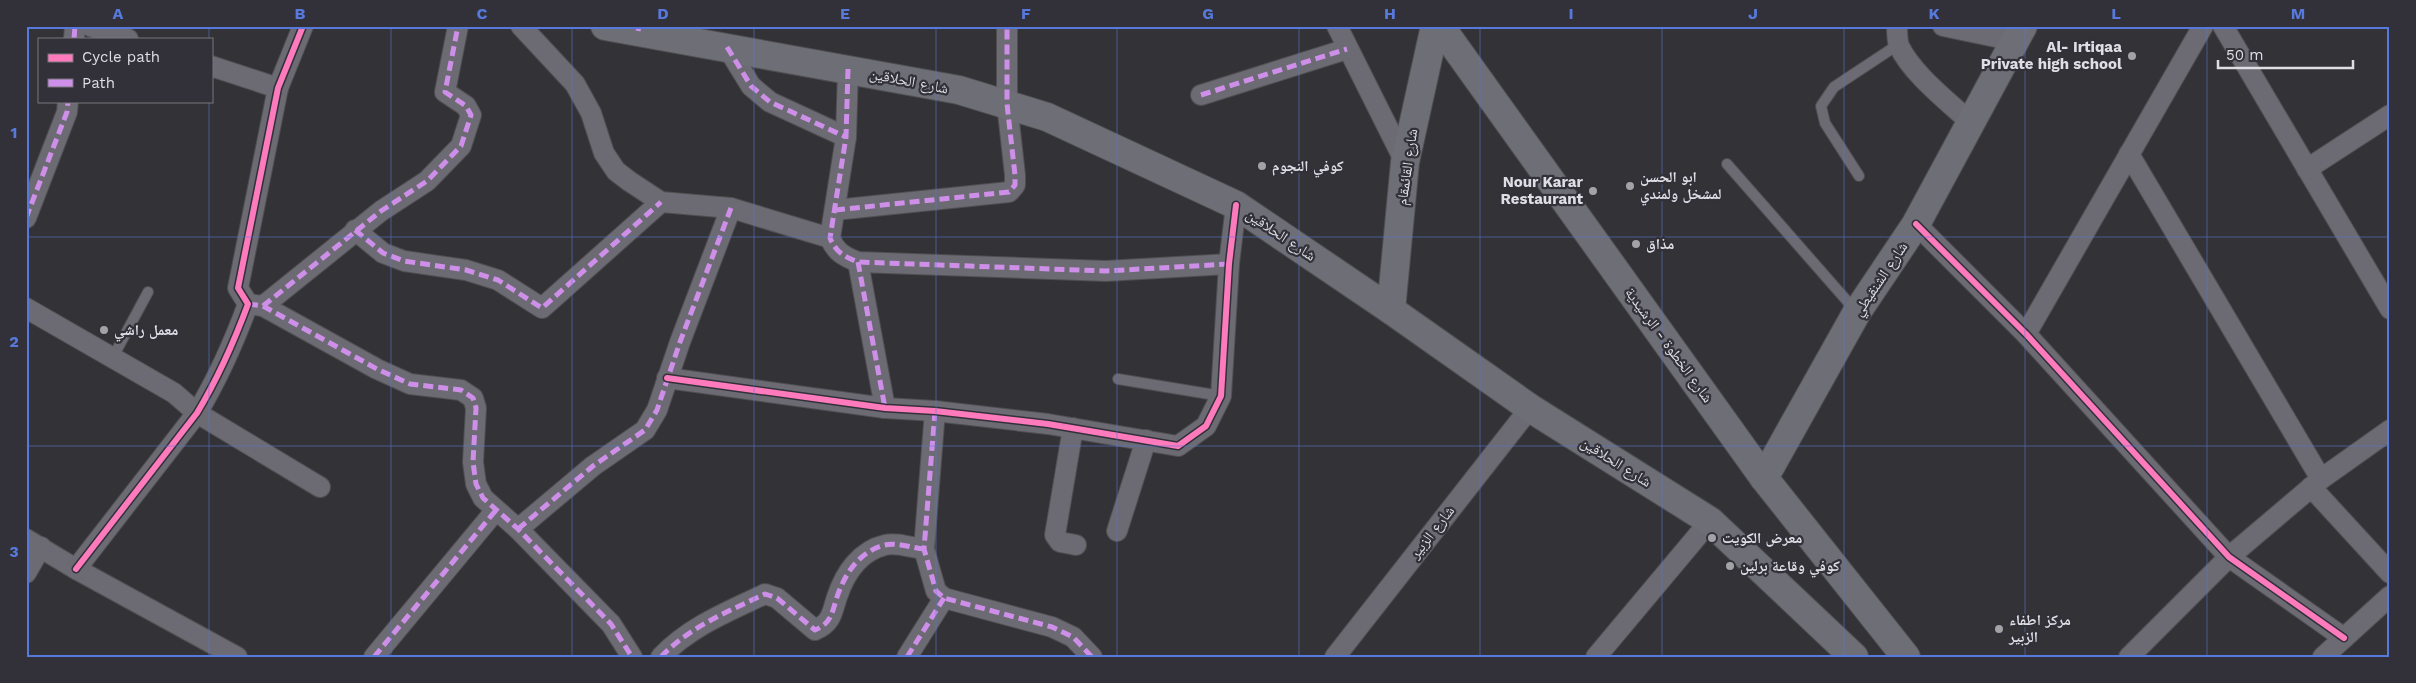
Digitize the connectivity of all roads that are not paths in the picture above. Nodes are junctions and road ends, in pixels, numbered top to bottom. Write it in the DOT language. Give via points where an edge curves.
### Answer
graph roads {
  1 [pos="90,26"];
  2 [pos="304,26"];
  3 [pos="458,26"];
  4 [pos="521,26"];
  5 [pos="605,26"];
  6 [pos="1007,26"];
  7 [pos="1337,26"];
  8 [pos="1434,26"];
  9 [pos="1440,26"];
  10 [pos="1943,26"];
  11 [pos="2202,26"];
  12 [pos="2223,26"];
  13 [pos="639,28"];
  14 [pos="2019,34"];
  15 [pos="1898,35"];
  16 [pos="125,38"];
  17 [pos="727,46"];
  18 [pos="1346,49"];
  19 [pos="212,66"];
  20 [pos="848,69"];
  21 [pos="278,88"];
  22 [pos="1201,95"];
  23 [pos="68,102"];
  24 [pos="1007,104"];
  25 [pos="2390,115"];
  26 [pos="1971,123"];
  27 [pos="846,137"];
  28 [pos="2129,154"];
  29 [pos="1405,162"];
  30 [pos="1727,164"];
  31 [pos="2307,169"];
  32 [pos="1859,176"];
  33 [pos="661,202"];
  34 [pos="1236,205"];
  35 [pos="731,208"];
  36 [pos="835,210"];
  37 [pos="26,218"];
  38 [pos="1916,224"];
  39 [pos="355,230"];
  40 [pos="830,238"];
  41 [pos="858,262"];
  42 [pos="1229,264"];
  43 [pos="148,292"];
  44 [pos="2387,300"];
  45 [pos="256,305"];
  46 [pos="26,308"];
  47 [pos="1391,310"];
  48 [pos="1857,312"];
  49 [pos="2026,334"];
  50 [pos="113,357"];
  51 [pos="667,378"];
  52 [pos="1118,379"];
  53 [pos="1221,396"];
  54 [pos="885,408"];
  55 [pos="1530,408"];
  56 [pos="935,411"];
  57 [pos="197,413"];
  58 [pos="1074,428"];
  59 [pos="2390,430"];
  60 [pos="1146,440"];
  61 [pos="1764,478"];
  62 [pos="2316,483"];
  63 [pos="320,487"];
  64 [pos="496,510"];
  65 [pos="1710,521"];
  66 [pos="518,529"];
  67 [pos="1117,531"];
  68 [pos="33,543"];
  69 [pos="1076,545"];
  70 [pos="924,550"];
  71 [pos="2229,557"];
  72 [pos="76,569"];
  73 [pos="26,573"];
  74 [pos="2390,573"];
  75 [pos="2390,596"];
  76 [pos="944,598"];
  77 [pos="2344,638"];
  78 [pos="237,657"];
  79 [pos="374,657"];
  80 [pos="632,657"];
  81 [pos="661,657"];
  82 [pos="907,657"];
  83 [pos="1092,657"];
  84 [pos="1335,657"];
  85 [pos="1596,657"];
  86 [pos="1854,657"];
  87 [pos="1906,657"];
  88 [pos="2129,657"];
  89 [pos="2323,657"];
  1 -- 16 [label="street"];
  2 -- 21 [label="street"];
  3 -- 39 [label="street" via="445,92 466,106 471,115 461,146 427,181"];
  4 -- 33 [label="street" via="575,84 590,113 604,153 616,171"];
  5 -- 13 [label="main road, شارع الحلاقين"];
  6 -- 24 [label="street"];
  7 -- 18 [label="street"];
  8 -- 29 [label="main road, شارع القائمقام"];
  9 -- 61 [label="main road, شارع الخطوة - الرشيدية"];
  10 -- 14 [label="street"];
  11 -- 28 [label="street"];
  12 -- 31 [label="street"];
  13 -- 17 [label="main road, شارع الحلاقين"];
  14 -- 26 [label="main road, شارع الشنقيطي"];
  15 -- 26 [label="street" via="1925,79"];
  15 -- 32 [label="lane" via="1834,87 1821,106 1825,122"];
  17 -- 20 [label="main road, شارع الحلاقين"];
  17 -- 27 [label="street" via="752,86 770,102"];
  18 -- 22 [label="street"];
  18 -- 29 [label="street"];
  19 -- 21 [label="street"];
  20 -- 24 [label="main road, شارع الحلاقين" via="959,90"];
  20 -- 27 [label="street"];
  21 -- 45 [label="street" via="238,288"];
  23 -- 37 [label="street" via="67,112"];
  24 -- 34 [label="main road, شارع الحلاقين" via="1047,117"];
  24 -- 36 [label="street" via="1015,175 1015,185 1009,192"];
  25 -- 31 [label="street"];
  26 -- 38 [label="main road, شارع الشنقيطي"];
  27 -- 36 [label="street"];
  28 -- 49 [label="street"];
  28 -- 62 [label="street"];
  29 -- 47 [label="main road, شارع القائمقام"];
  30 -- 48 [label="lane"];
  31 -- 44 [label="street"];
  33 -- 35 [label="street"];
  33 -- 39 [label="street" via="542,308 498,280 466,270 404,261 383,253"];
  34 -- 42 [label="street"];
  34 -- 47 [label="main road, شارع الحلاقين"];
  35 -- 40 [label="street"];
  35 -- 51 [label="street"];
  36 -- 40 [label="street"];
  38 -- 48 [label="main road, شارع الشنقيطي"];
  38 -- 49 [label="street"];
  39 -- 45 [label="street"];
  40 -- 41 [label="street" via="836,251"];
  41 -- 42 [label="street" via="1106,271"];
  41 -- 54 [label="street"];
  42 -- 53 [label="street"];
  43 -- 50 [label="lane"];
  45 -- 57 [label="street"];
  45 -- 64 [label="street" via="410,384 461,390 473,398 476,408 473,431 476,484 483,498"];
  46 -- 50 [label="street"];
  47 -- 55 [label="main road, شارع الحلاقين"];
  48 -- 61 [label="main road, شارع الشنقيطي"];
  49 -- 71 [label="street"];
  50 -- 57 [label="street" via="174,393"];
  51 -- 54 [label="street"];
  51 -- 66 [label="street" via="657,410 646,430 593,466"];
  52 -- 53 [label="lane"];
  53 -- 60 [label="street" via="1206,426 1185,442 1178,446"];
  54 -- 56 [label="street"];
  55 -- 65 [label="main road, شارع الحلاقين"];
  55 -- 84 [label="street, شارع الزبير"];
  56 -- 58 [label="street"];
  56 -- 70 [label="street"];
  57 -- 63 [label="street"];
  57 -- 72 [label="street"];
  58 -- 60 [label="street"];
  58 -- 69 [label="street" via="1055,535 1060,542"];
  59 -- 62 [label="street"];
  60 -- 67 [label="street"];
  61 -- 87 [label="main road, شارع الخطوة - الرشيدية"];
  62 -- 71 [label="street"];
  62 -- 74 [label="street"];
  64 -- 66 [label="street"];
  64 -- 79 [label="street"];
  65 -- 85 [label="street"];
  65 -- 86 [label="main road, شارع الحلاقين"];
  66 -- 80 [label="street" via="611,624"];
  68 -- 72 [label="street"];
  68 -- 73 [label="street"];
  70 -- 76 [label="street" via="936,591"];
  70 -- 81 [label="street" via="887,544 869,551 854,563 838,595 832,618 824,627 815,630 777,598 765,594 716,616"];
  71 -- 77 [label="street"];
  71 -- 88 [label="street"];
  72 -- 78 [label="street"];
  75 -- 77 [label="street"];
  76 -- 82 [label="street"];
  76 -- 83 [label="street" via="1052,627 1073,637"];
  77 -- 89 [label="street"];
}
